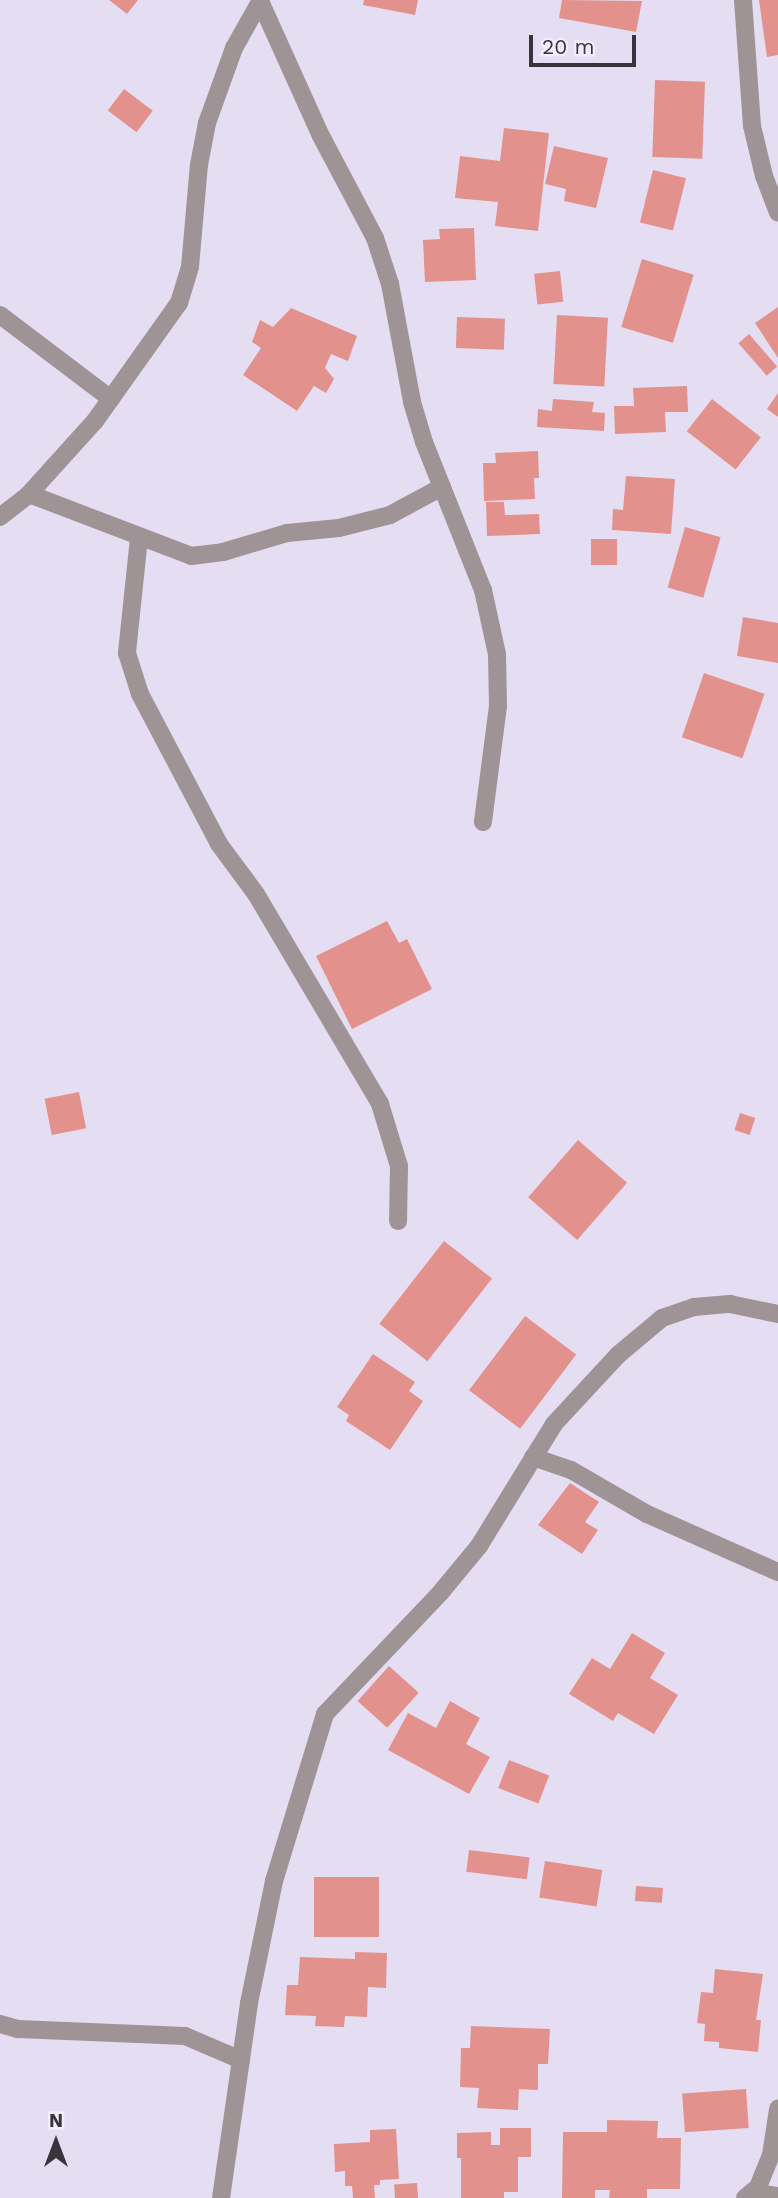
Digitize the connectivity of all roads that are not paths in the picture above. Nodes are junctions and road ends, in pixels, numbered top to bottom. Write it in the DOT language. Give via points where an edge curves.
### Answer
graph roads {
  1 [pos="743,0"];
  2 [pos="260,1"];
  3 [pos="778,212"];
  4 [pos="0,315"];
  5 [pos="111,399"];
  6 [pos="442,487"];
  7 [pos="29,494"];
  8 [pos="0,517"];
  9 [pos="139,538"];
  10 [pos="483,822"];
  11 [pos="398,1221"];
  12 [pos="778,1314"];
  13 [pos="533,1457"];
  14 [pos="778,1572"];
  15 [pos="0,2024"];
  16 [pos="241,2060"];
  17 [pos="778,2109"];
  18 [pos="748,2195"];
  19 [pos="778,2196"];
  20 [pos="221,2198"];
  1 -- 3 [label="street" via="752,126"];
  2 -- 5 [label="street" via="234,48 207,123 190,267 179,303"];
  2 -- 6 [label="street" via="321,136 376,238 390,284 412,402"];
  4 -- 5 [label="street"];
  5 -- 7 [label="street"];
  6 -- 9 [label="street" via="390,515 339,528 287,533 223,552 191,556"];
  6 -- 10 [label="street" via="483,590 497,654 498,706"];
  7 -- 8 [label="street"];
  7 -- 9 [label="street"];
  9 -- 11 [label="street" via="127,653 140,694 219,844 256,894 380,1104 399,1166"];
  12 -- 13 [label="street" via="730,1304 694,1307 662,1318 618,1355 563,1414"];
  13 -- 14 [label="street" via="571,1470 648,1514"];
  13 -- 16 [label="street" via="479,1546 325,1714 274,1881"];
  15 -- 16 [label="street" via="18,2029 185,2036"];
  16 -- 20 [label="street"];
  17 -- 18 [label="street" via="771,2155 758,2187"];
  18 -- 19 [label="street"];
}
